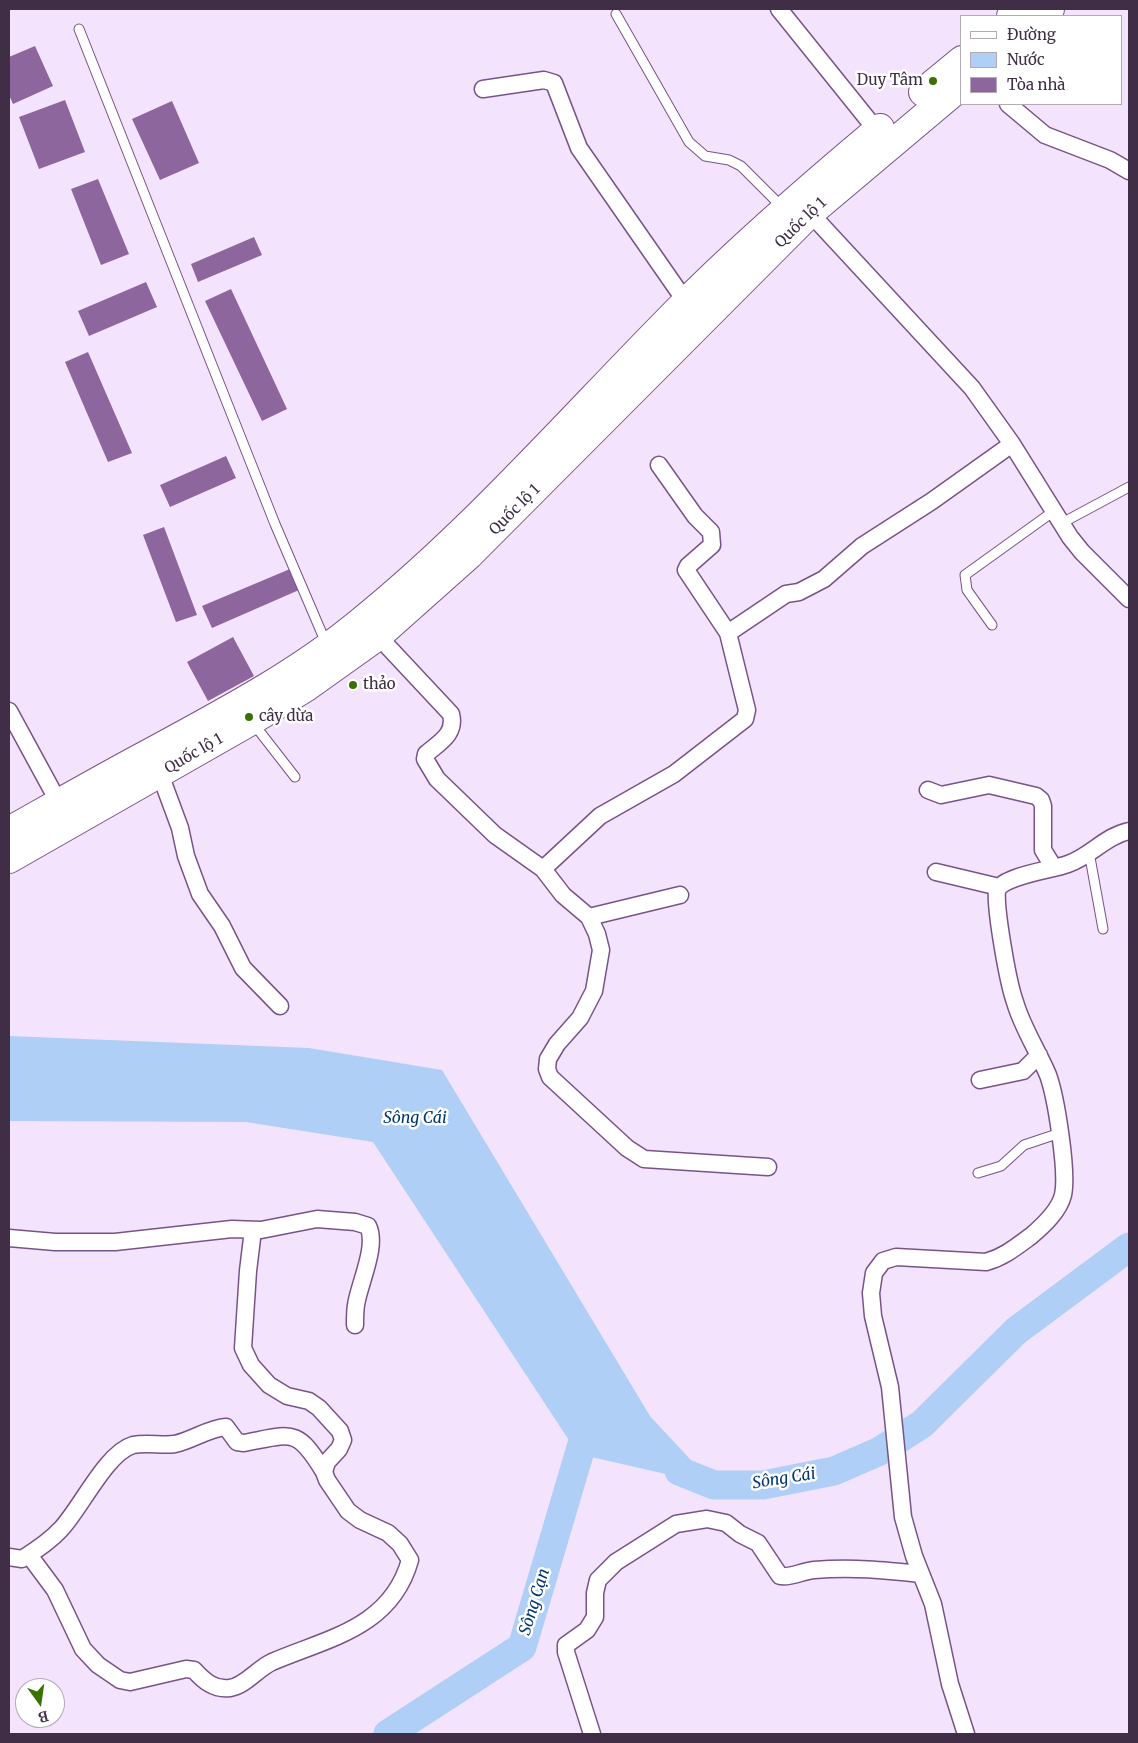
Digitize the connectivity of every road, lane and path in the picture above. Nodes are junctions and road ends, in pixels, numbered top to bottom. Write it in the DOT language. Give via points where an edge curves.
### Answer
graph roads {
  1 [pos="779,9"];
  2 [pos="616,14"];
  3 [pos="79,29"];
  4 [pos="960,62"];
  5 [pos="960,86"];
  6 [pos="484,89"];
  7 [pos="1009,105"];
  8 [pos="883,138"];
  9 [pos="1129,171"];
  10 [pos="784,208"];
  11 [pos="810,212"];
  12 [pos="686,302"];
  13 [pos="1012,444"];
  14 [pos="659,465"];
  15 [pos="1129,487"];
  16 [pos="1058,517"];
  17 [pos="1129,599"];
  18 [pos="992,626"];
  19 [pos="728,633"];
  20 [pos="378,636"];
  21 [pos="327,646"];
  22 [pos="9,711"];
  23 [pos="251,720"];
  24 [pos="160,774"];
  25 [pos="296,777"];
  26 [pos="928,790"];
  27 [pos="59,803"];
  28 [pos="9,830"];
  29 [pos="1129,831"];
  30 [pos="1089,852"];
  31 [pos="9,859"];
  32 [pos="1054,868"];
  33 [pos="543,869"];
  34 [pos="936,872"];
  35 [pos="999,887"];
  36 [pos="680,895"];
  37 [pos="589,917"];
  38 [pos="1103,929"];
  39 [pos="280,1006"];
  40 [pos="1039,1055"];
  41 [pos="980,1080"];
  42 [pos="1060,1133"];
  43 [pos="768,1167"];
  44 [pos="978,1173"];
  45 [pos="253,1230"];
  46 [pos="9,1238"];
  47 [pos="355,1325"];
  48 [pos="324,1472"];
  49 [pos="29,1555"];
  50 [pos="9,1557"];
  51 [pos="921,1574"];
  52 [pos="592,1734"];
  53 [pos="966,1734"];
  1 -- 8 [label="street"];
  2 -- 10 [label="lane" via="689,142 705,156 735,162"];
  3 -- 21 [label="lane"];
  4 -- 8 [label="highway, Quốc lộ 1"];
  5 -- 8 [label="highway, Quốc lộ 1"];
  6 -- 12 [label="street" via="544,80 554,83 579,148"];
  7 -- 9 [label="street" via="1045,135 1110,160"];
  8 -- 10 [label="highway, Quốc lộ 1"];
  8 -- 11 [label="highway, Quốc lộ 1"];
  10 -- 12 [label="highway, Quốc lộ 1"];
  11 -- 13 [label="street" via="972,388"];
  11 -- 20 [label="highway, Quốc lộ 1" via="469,555"];
  12 -- 21 [label="highway, Quốc lộ 1" via="477,517 385,602"];
  13 -- 16 [label="street"];
  13 -- 19 [label="street" via="932,502 862,546 824,580 799,592 786,594"];
  14 -- 19 [label="street" via="695,516 711,532 712,545 686,570"];
  15 -- 16 [label="lane"];
  16 -- 17 [label="street" via="1082,552"];
  16 -- 18 [label="lane" via="965,574 967,590"];
  19 -- 33 [label="street" via="747,710 745,719 674,774 600,816"];
  20 -- 23 [label="highway, Quốc lộ 1" via="305,688"];
  20 -- 33 [label="street" via="451,714 452,731 426,754 425,759 437,779 495,835"];
  21 -- 27 [label="highway, Quốc lộ 1" via="218,716"];
  22 -- 27 [label="street"];
  23 -- 24 [label="highway, Quốc lộ 1"];
  23 -- 25 [label="lane"];
  24 -- 31 [label="highway, Quốc lộ 1"];
  24 -- 39 [label="street" via="200,894 222,926 243,968"];
  26 -- 32 [label="street" via="941,795 988,786 1036,796 1043,806 1043,850"];
  27 -- 28 [label="highway, Quốc lộ 1"];
  29 -- 30 [label="street" via="1112,837"];
  30 -- 32 [label="street" via="1070,864"];
  30 -- 38 [label="lane"];
  32 -- 35 [label="street" via="1008,881"];
  33 -- 37 [label="street" via="563,895"];
  34 -- 35 [label="street"];
  35 -- 40 [label="street" via="996,896 1012,993"];
  36 -- 37 [label="street"];
  37 -- 43 [label="street" via="601,950 594,991 580,1018 548,1059 550,1077 627,1148 644,1159"];
  40 -- 41 [label="street" via="1023,1071"];
  40 -- 42 [label="street" via="1049,1077"];
  42 -- 44 [label="lane" via="1024,1145 1001,1166"];
  42 -- 51 [label="street" via="1064,1187 1060,1203 1043,1226 1007,1254 986,1262 896,1257 878,1264 874,1273 871,1303 890,1387 903,1517"];
  45 -- 46 [label="street" via="232,1229 114,1242"];
  45 -- 47 [label="street" via="317,1219 368,1226 371,1232 368,1258 356,1306"];
  45 -- 48 [label="street" via="243,1348 251,1365 269,1385 287,1396 309,1401 320,1408 340,1431 343,1440 327,1462"];
  48 -- 49 [label="street" via="311,1450 300,1439 291,1436 244,1443 237,1442 226,1427 218,1427 174,1444 134,1445 122,1450 102,1472 62,1529"];
  48 -- 49 [label="street" via="348,1511 388,1533 400,1544 410,1560 407,1571 395,1596 372,1617 326,1642 270,1663 232,1688 220,1688 204,1682 194,1670 130,1682 113,1675 83,1650 55,1590"];
  49 -- 50 [label="street" via="22,1559"];
  51 -- 52 [label="street" via="862,1567 780,1576 758,1543 726,1523 707,1519 676,1524 637,1547 598,1580 595,1618 587,1630 566,1645"];
  51 -- 53 [label="street" via="933,1604 950,1684"];
}
